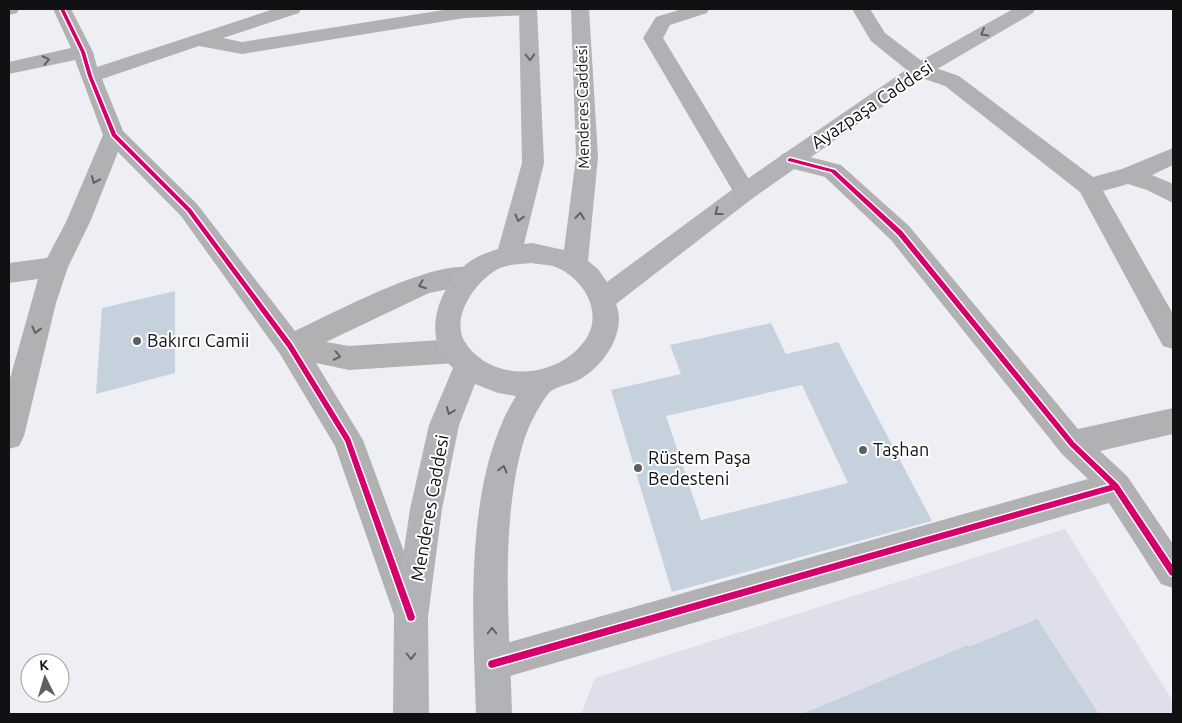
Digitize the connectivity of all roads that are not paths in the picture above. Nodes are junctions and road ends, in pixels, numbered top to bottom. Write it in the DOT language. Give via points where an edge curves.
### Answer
graph roads {
  1 [pos="62,9"];
  2 [pos="292,9"];
  3 [pos="528,9"];
  4 [pos="580,9"];
  5 [pos="700,9"];
  6 [pos="861,9"];
  7 [pos="1026,9"];
  8 [pos="198,40"];
  9 [pos="83,52"];
  10 [pos="9,68"];
  11 [pos="920,70"];
  12 [pos="90,76"];
  13 [pos="114,135"];
  14 [pos="1173,156"];
  15 [pos="790,160"];
  16 [pos="1128,176"];
  17 [pos="1089,186"];
  18 [pos="745,192"];
  19 [pos="1173,194"];
  20 [pos="510,256"];
  21 [pos="575,265"];
  22 [pos="55,267"];
  23 [pos="9,273"];
  24 [pos="470,276"];
  25 [pos="604,299"];
  26 [pos="1173,338"];
  27 [pos="290,346"];
  28 [pos="462,358"];
  29 [pos="540,383"];
  30 [pos="1173,421"];
  31 [pos="9,436"];
  32 [pos="1072,444"];
  33 [pos="1116,486"];
  34 [pos="1173,572"];
  35 [pos="411,617"];
  36 [pos="492,664"];
  37 [pos="411,714"];
  38 [pos="494,714"];
  1 -- 9 [label="street"];
  2 -- 8 [label="street"];
  3 -- 8 [label="street" via="466,12 242,48"];
  3 -- 20 [label="main road, one-way" via="533,163"];
  21 -- 4 [label="main road, Menderes Caddesi, one-way" via="586,157"];
  5 -- 18 [label="street" via="663,21 653,38"];
  6 -- 11 [label="street" via="878,38"];
  7 -- 11 [label="main road, Ayazpaşa Caddesi, one-way"];
  8 -- 12 [label="street"];
  10 -- 9 [label="street, one-way"];
  9 -- 12 [label="street"];
  11 -- 15 [label="main road, Ayazpaşa Caddesi"];
  11 -- 17 [label="street" via="952,81"];
  12 -- 13 [label="street"];
  13 -- 22 [label="street, one-way" via="78,222"];
  13 -- 27 [label="street" via="189,210"];
  14 -- 16 [label="street"];
  15 -- 18 [label="main road, Ayazpaşa Caddesi"];
  15 -- 32 [label="street" via="832,171 900,233"];
  16 -- 17 [label="street"];
  16 -- 19 [label="street" via="1155,184"];
  17 -- 26 [label="street"];
  18 -- 25 [label="main road, Ayazpaşa Caddesi, one-way"];
  20 -- 21 [label="main road" via="540,254"];
  20 -- 24 [label="main road" via="488,264"];
  21 -- 25 [label="main road" via="593,280"];
  22 -- 23 [label="street"];
  22 -- 31 [label="street, one-way"];
  24 -- 27 [label="street, one-way" via="425,283"];
  24 -- 28 [label="main road" via="456,293 449,312 448,332"];
  25 -- 29 [label="main road" via="606,321 600,343 585,362 565,376"];
  27 -- 28 [label="street, one-way" via="349,358"];
  27 -- 35 [label="street" via="348,440"];
  28 -- 29 [label="main road" via="488,378 513,384"];
  28 -- 35 [label="main road, Menderes Caddesi, one-way" via="430,491"];
  36 -- 29 [label="main road, one-way" via="492,547 499,483 513,429"];
  30 -- 32 [label="street"];
  32 -- 33 [label="street"];
  33 -- 34 [label="street"];
  33 -- 36 [label="street"];
  35 -- 37 [label="main road, Menderes Caddesi, one-way"];
  36 -- 38 [label="main road"];
}
